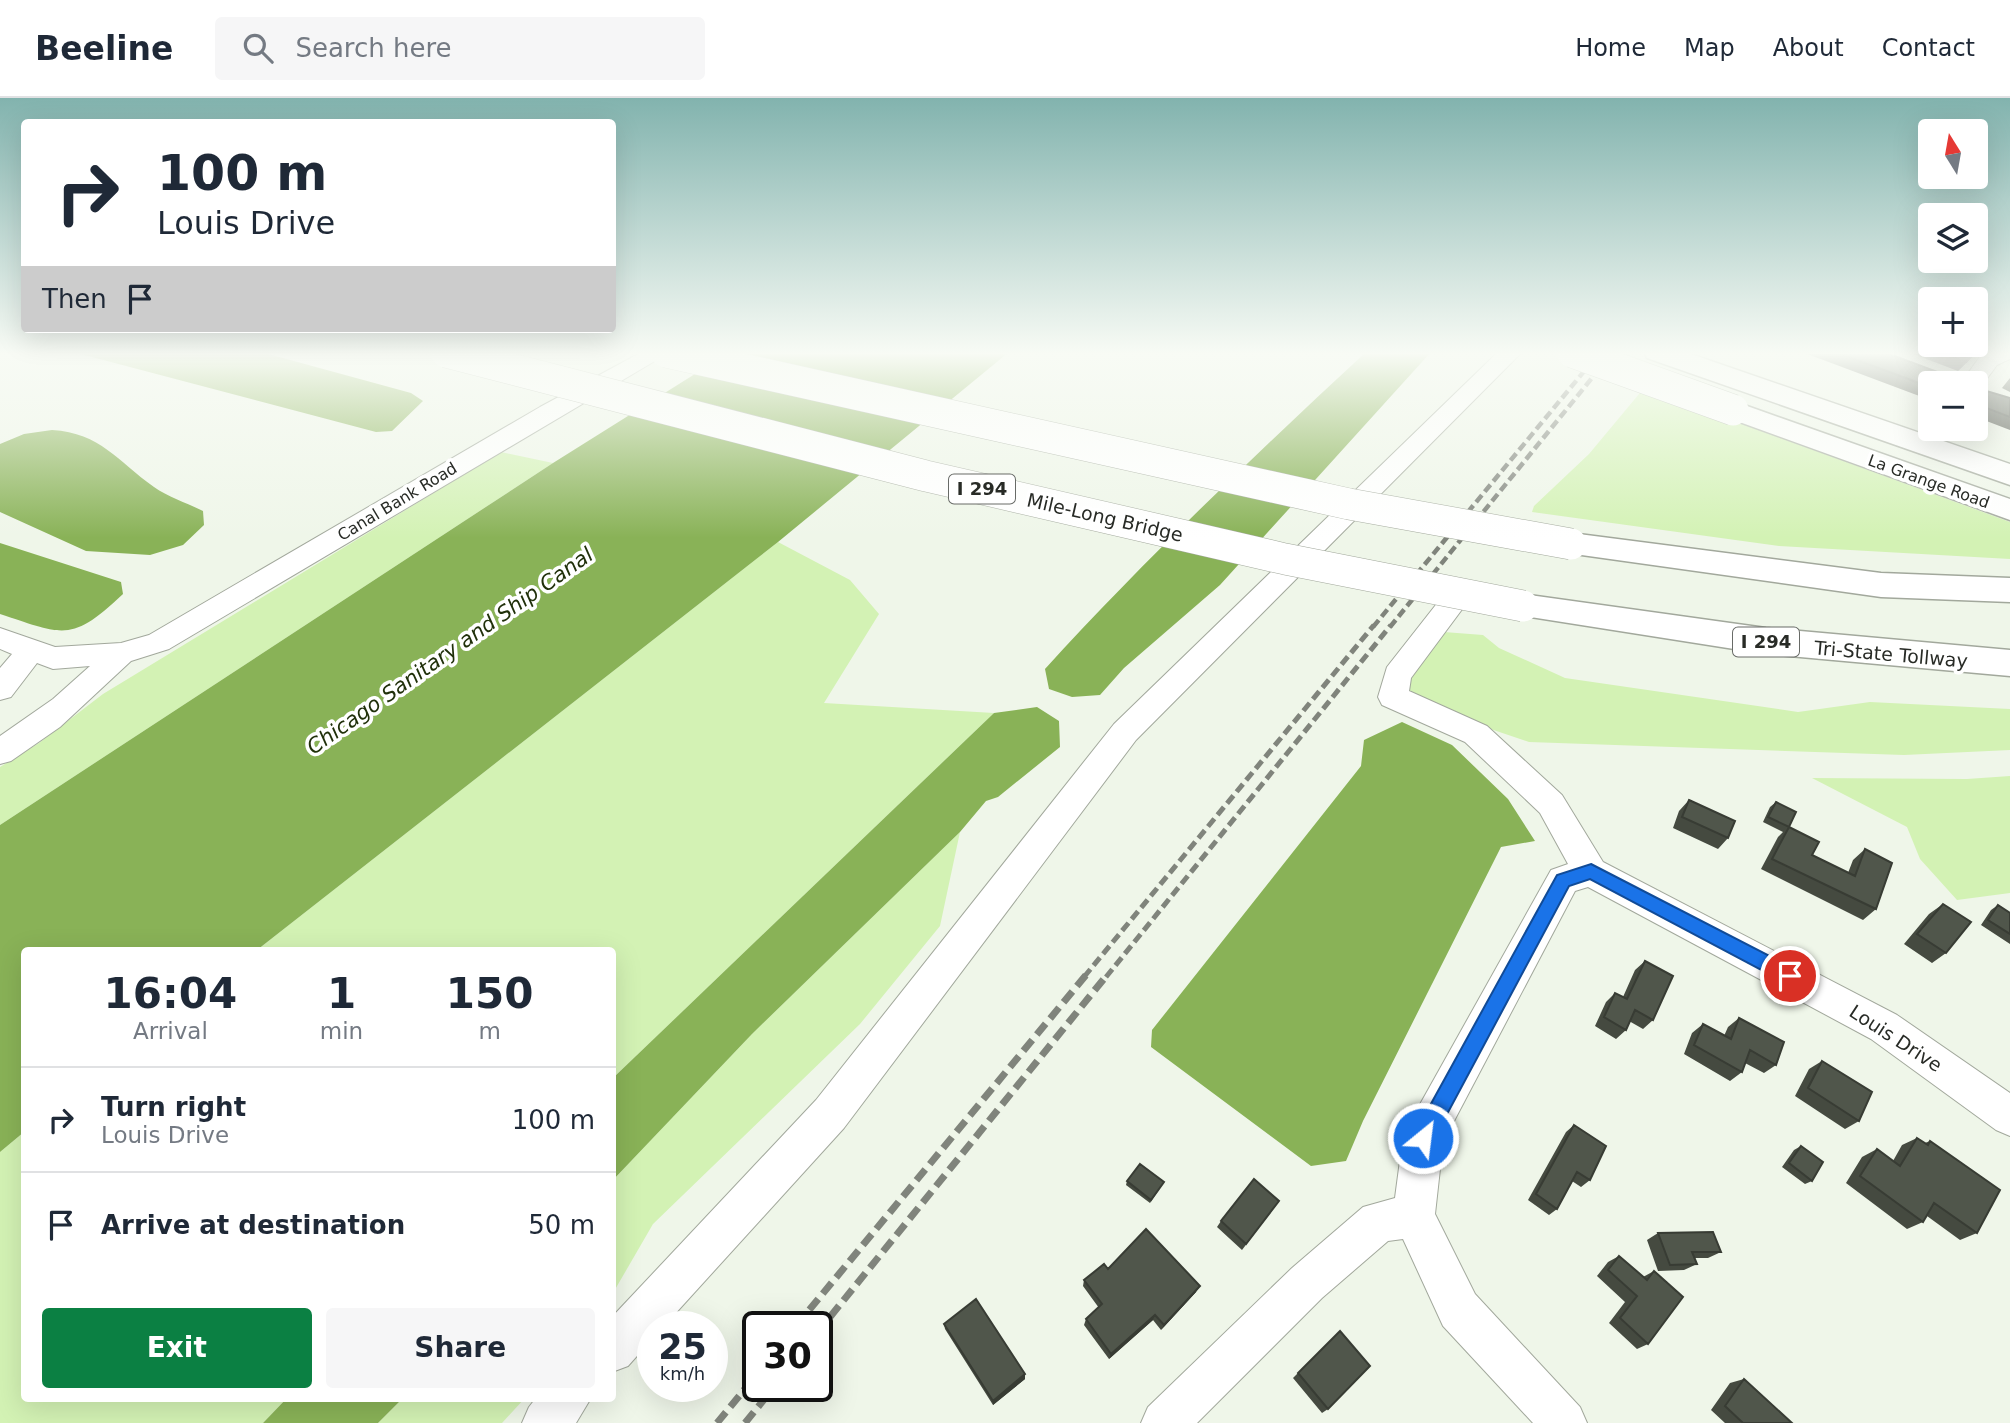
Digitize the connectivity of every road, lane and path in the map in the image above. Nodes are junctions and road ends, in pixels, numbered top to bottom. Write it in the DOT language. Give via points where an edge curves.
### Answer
graph roads {
  1 [pos="543,414"];
  2 [pos="545,414"];
  3 [pos="687,414"];
  4 [pos="944,414"];
  5 [pos="1448,414"];
  6 [pos="1744,414"];
  7 [pos="1833,414"];
  8 [pos="2010,475"];
  9 [pos="2010,510"];
  10 [pos="2010,590"];
  11 [pos="1452,604"];
  12 [pos="1523,606"];
  13 [pos="0,638"];
  14 [pos="30,651"];
  15 [pos="111,655"];
  16 [pos="2010,663"];
  17 [pos="0,689"];
  18 [pos="0,752"];
  19 [pos="1591,872"];
  20 [pos="2010,1115"];
  21 [pos="1414,1216"];
  22 [pos="616,1346"];
  23 [pos="564,1402"];
  24 [pos="545,1423"];
  25 [pos="1164,1423"];
  26 [pos="1564,1423"];
  1 -- 15 [label="street" via="477,439"];
  2 -- 15 [label="street, Canal Bank Road" via="159,642"];
  3 -- 12 [label="highway, Mile-Long Bridge / I 294, bridge" via="940,479 1285,559"];
  4 -- 10 [label="highway, bridge" via="1322,498 1571,544 1881,585"];
  5 -- 22 [label="street" via="1125,732 830,1114"];
  6 -- 9 [label="highway, La Grange Road, bridge"];
  7 -- 8 [label="highway, La Grange Road"];
  11 -- 19 [label="street" via="1397,675 1393,698 1476,734 1551,804"];
  12 -- 16 [label="highway, Tri-State Tollway / I 294" via="1686,633 1879,655"];
  13 -- 14 [label="street"];
  14 -- 15 [label="street" via="53,658"];
  14 -- 17 [label="street"];
  15 -- 18 [label="street" via="76,700"];
  19 -- 20 [label="street, Louis Drive" via="1884,1027"];
  19 -- 21 [label="street" via="1563,880 1423,1138"];
  21 -- 25 [label="street" via="1378,1222 1307,1283"];
  21 -- 26 [label="street" via="1459,1310"];
  23 -- 24 [label="street"];
}
